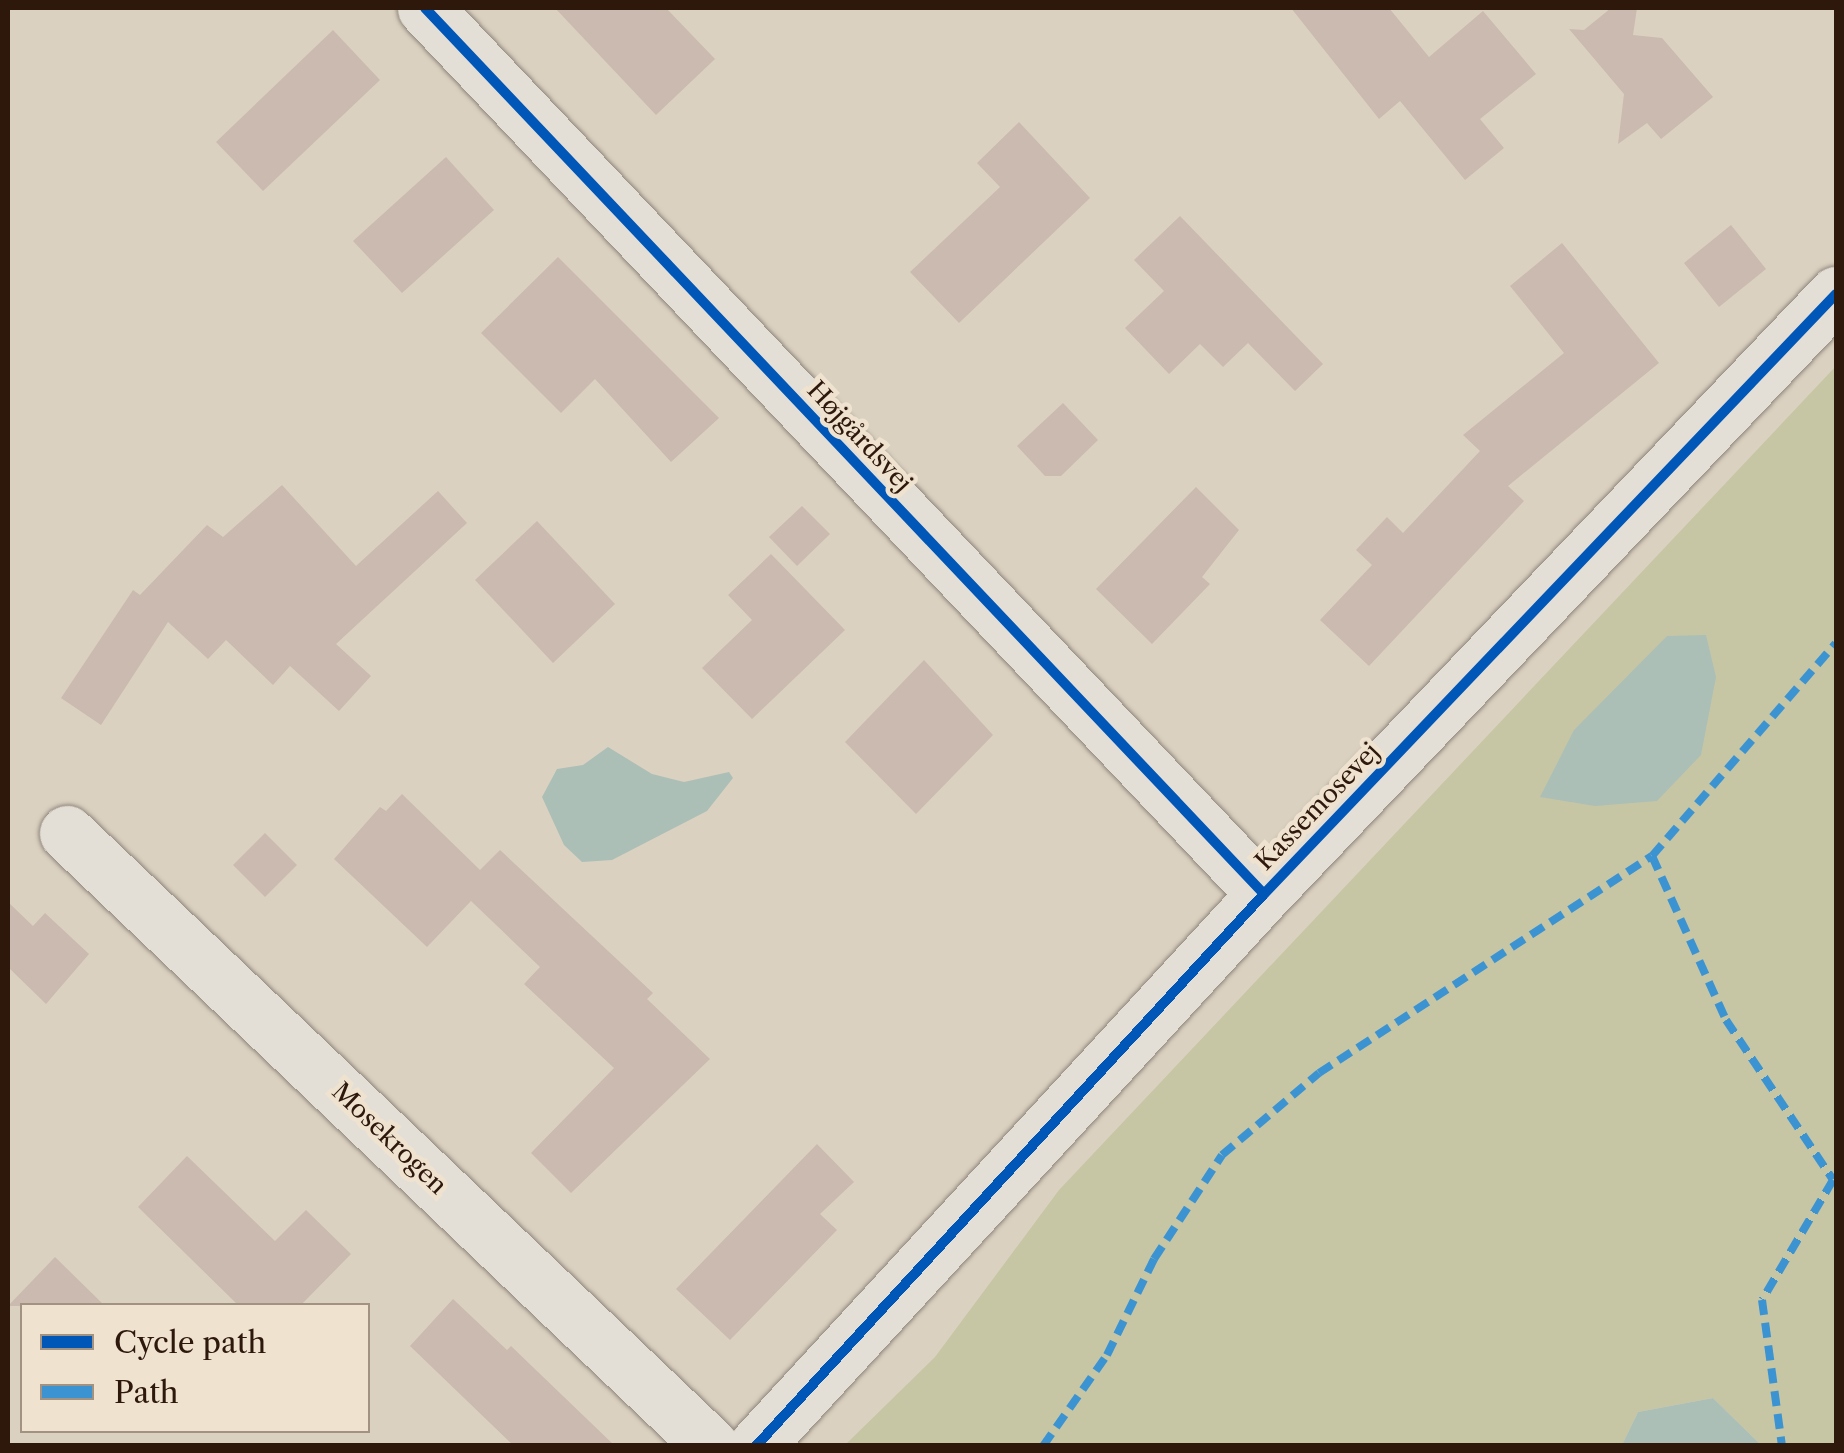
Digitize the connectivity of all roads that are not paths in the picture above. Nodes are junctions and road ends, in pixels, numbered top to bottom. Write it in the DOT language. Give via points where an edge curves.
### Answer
graph roads {
  1 [pos="425,8"];
  2 [pos="1836,294"];
  3 [pos="67,833"];
  4 [pos="1264,894"];
  5 [pos="711,1446"];
  6 [pos="756,1446"];
  1 -- 4 [label="street, Højgårdsvej"];
  2 -- 4 [label="street, Kassemosevej"];
  3 -- 5 [label="street, Mosekrogen"];
  4 -- 6 [label="street, Kassemosevej"];
}
